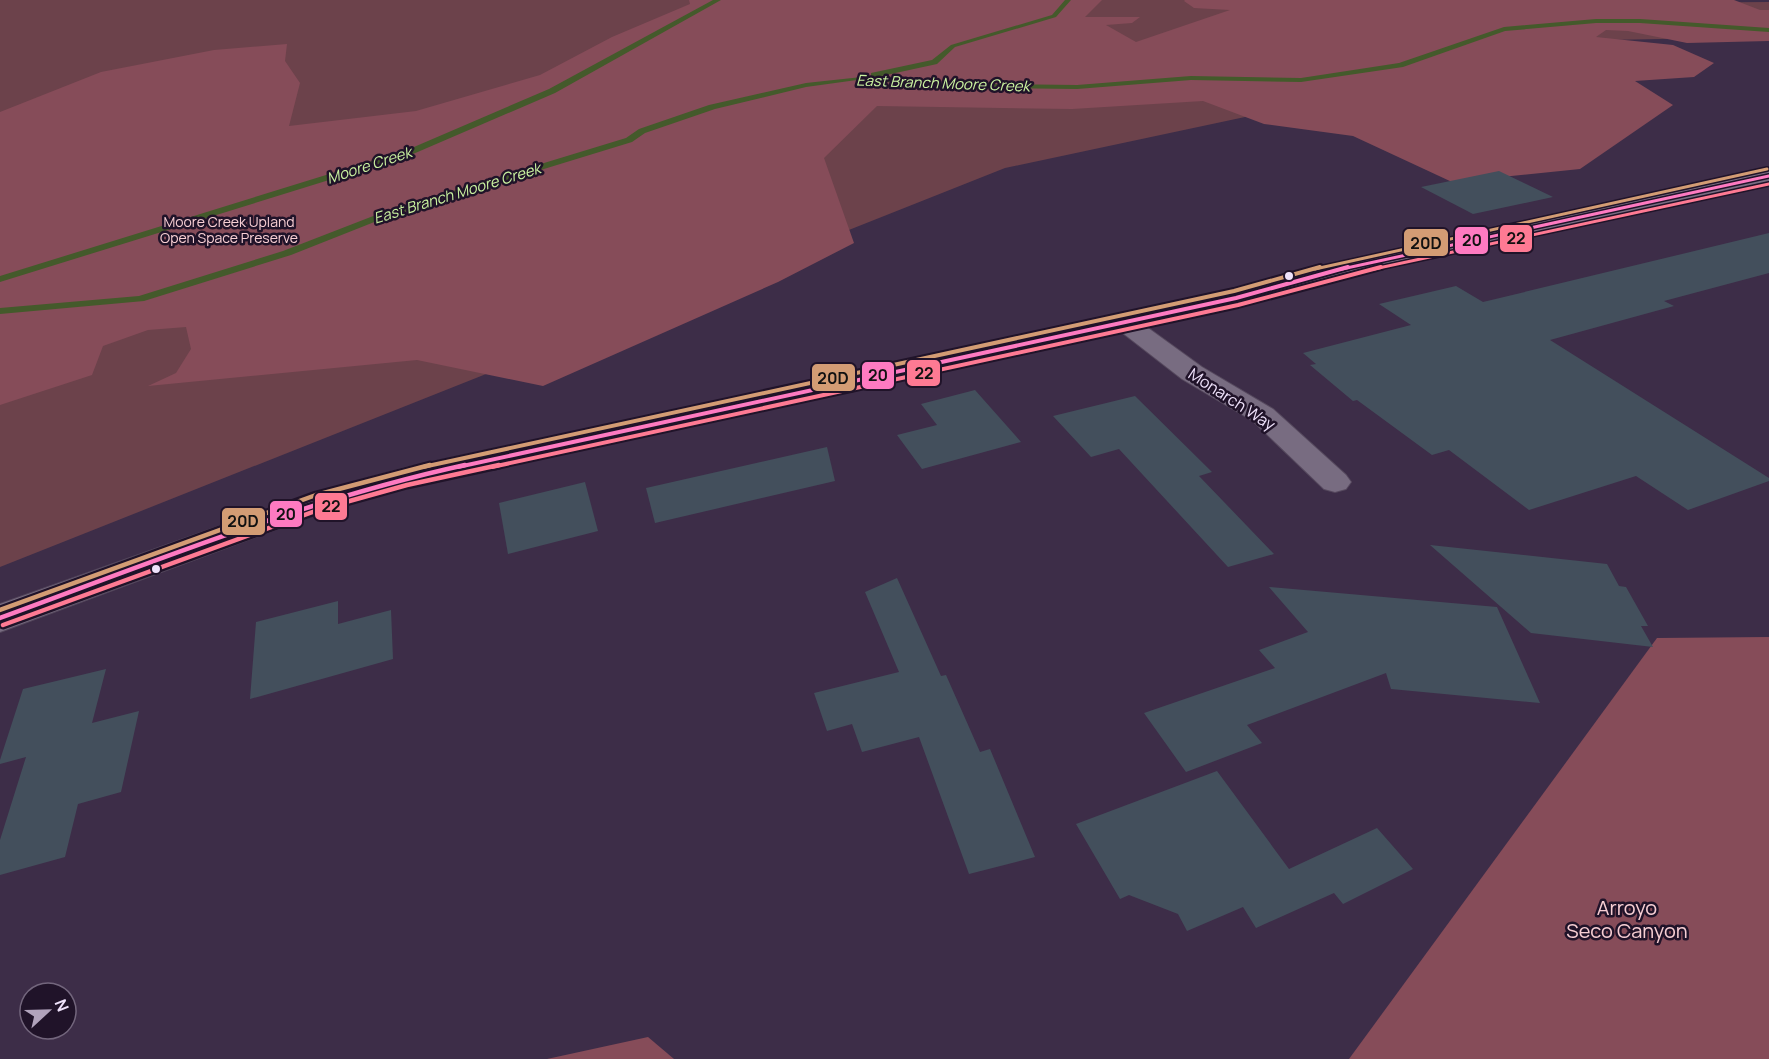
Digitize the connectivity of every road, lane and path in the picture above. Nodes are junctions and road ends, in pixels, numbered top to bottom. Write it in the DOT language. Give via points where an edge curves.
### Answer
graph roads {
  1 [pos="1769,176"];
  2 [pos="1124,322"];
  3 [pos="1335,482"];
  4 [pos="0,618"];
  1 -- 2 [label="street" via="1353,266 1236,298"];
  2 -- 3 [label="street, Monarch Way" via="1192,373 1263,415"];
  2 -- 4 [label="street" via="405,478 319,502"];
}
